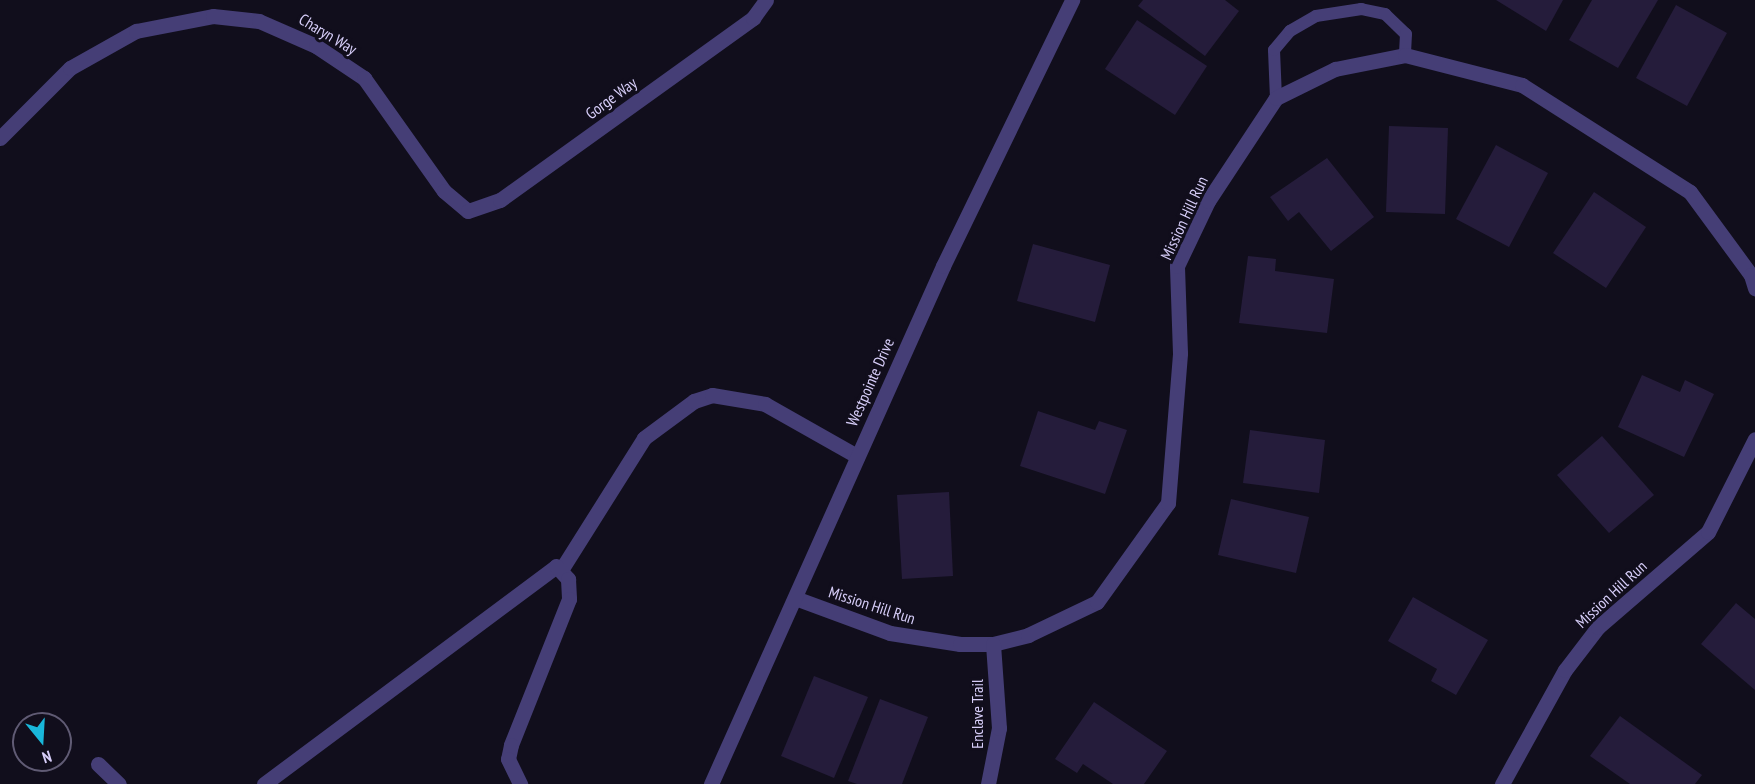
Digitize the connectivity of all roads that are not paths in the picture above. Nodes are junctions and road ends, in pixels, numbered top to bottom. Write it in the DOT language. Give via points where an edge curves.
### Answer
graph roads {
  1 [pos="766,0"];
  2 [pos="1072,0"];
  3 [pos="1405,55"];
  4 [pos="1276,98"];
  5 [pos="0,138"];
  6 [pos="468,211"];
  7 [pos="1755,288"];
  8 [pos="1755,439"];
  9 [pos="857,456"];
  10 [pos="561,570"];
  11 [pos="795,598"];
  12 [pos="993,644"];
  13 [pos="98,764"];
  14 [pos="119,784"];
  15 [pos="264,784"];
  16 [pos="520,784"];
  17 [pos="711,784"];
  18 [pos="988,784"];
  19 [pos="1502,784"];
  1 -- 6 [label="street, Gorge Way" via="753,18 500,200"];
  2 -- 9 [label="street, Westpointe Drive"];
  3 -- 4 [label="street" via="1335,69"];
  3 -- 4 [label="lane" via="1406,34 1385,14 1361,9 1316,16 1290,31 1274,50"];
  3 -- 7 [label="street" via="1522,85 1690,192 1751,274"];
  4 -- 12 [label="street, Mission Hill Run" via="1208,201 1177,267 1180,353 1168,503 1097,602 1028,635"];
  5 -- 6 [label="street, Charyn Way" via="70,68 136,31 213,16 258,21 316,46 364,78 444,191"];
  8 -- 19 [label="street, Mission Hill Run" via="1708,532 1598,627 1536,717"];
  9 -- 10 [label="street" via="765,404 711,395 694,401 644,438"];
  9 -- 11 [label="street, Westpointe Drive"];
  10 -- 15 [label="street" via="547,570"];
  10 -- 16 [label="street" via="568,579 569,599 509,752"];
  11 -- 12 [label="street, Mission Hill Run" via="921,640"];
  11 -- 17 [label="street, Westpointe Drive"];
  12 -- 18 [label="street, Enclave Trail" via="999,728"];
  13 -- 14 [label="street"];
}
